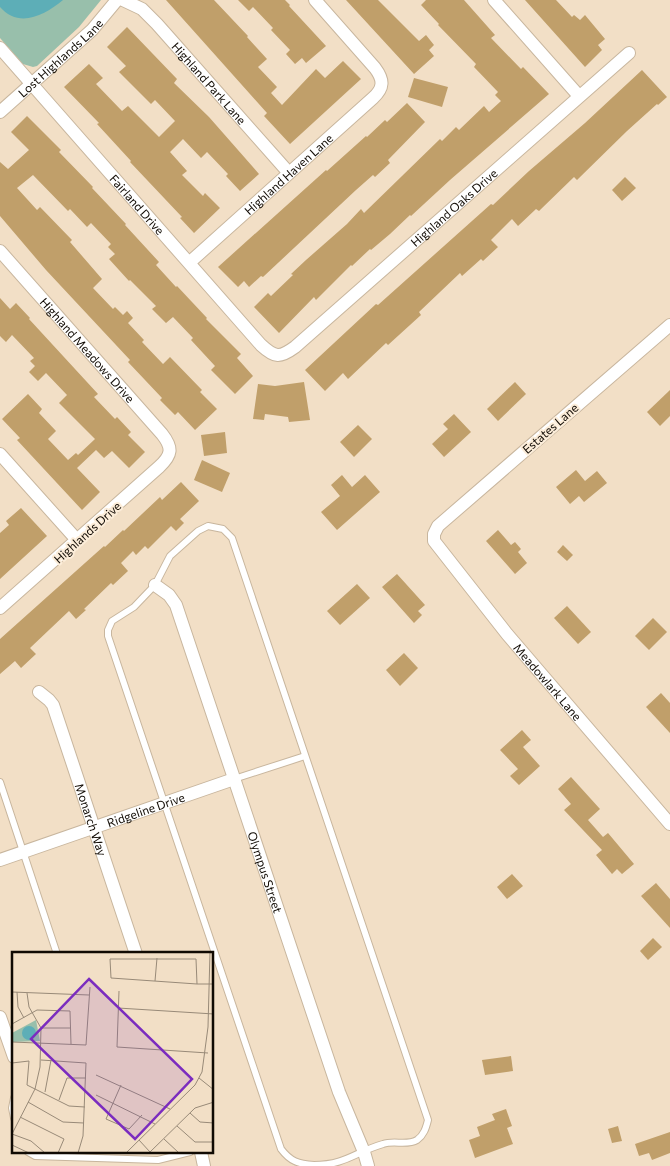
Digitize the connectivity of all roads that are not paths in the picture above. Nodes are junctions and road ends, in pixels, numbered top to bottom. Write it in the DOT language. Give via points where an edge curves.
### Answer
graph roads {
  1 [pos="117,0"];
  2 [pos="124,0"];
  3 [pos="315,0"];
  4 [pos="494,0"];
  5 [pos="0,48"];
  6 [pos="629,53"];
  7 [pos="32,84"];
  8 [pos="579,96"];
  9 [pos="0,112"];
  10 [pos="289,174"];
  11 [pos="0,251"];
  12 [pos="190,262"];
  13 [pos="669,329"];
  14 [pos="276,356"];
  15 [pos="170,452"];
  16 [pos="0,454"];
  17 [pos="434,534"];
  18 [pos="77,540"];
  19 [pos="155,585"];
  20 [pos="0,608"];
  21 [pos="39,692"];
  22 [pos="305,756"];
  23 [pos="234,779"];
  24 [pos="0,782"];
  25 [pos="164,803"];
  26 [pos="670,824"];
  27 [pos="94,827"];
  28 [pos="23,852"];
  29 [pos="0,860"];
  30 [pos="56,952"];
  31 [pos="135,952"];
  32 [pos="0,1017"];
  33 [pos="12,1051"];
  34 [pos="364,1152"];
  35 [pos="32,1154"];
  36 [pos="184,1154"];
  37 [pos="368,1166"];
  1 -- 7 [label="street, Lost Highlands Lane" via="92,30"];
  2 -- 10 [label="street, Highland Park Lane" via="142,9 157,24"];
  3 -- 10 [label="street, Highland Haven Lane" via="380,74 381,89"];
  4 -- 8 [label="street"];
  5 -- 7 [label="street, Fairland Drive"];
  6 -- 8 [label="street, Highland Oaks Drive"];
  7 -- 9 [label="street, Lost Highlands Lane"];
  7 -- 12 [label="street, Fairland Drive"];
  8 -- 14 [label="street, Highland Oaks Drive" via="295,347"];
  10 -- 12 [label="street, Highland Haven Lane"];
  11 -- 15 [label="street, Highland Meadows Drive" via="162,434"];
  12 -- 14 [label="street, Fairland Drive" via="261,345"];
  13 -- 17 [label="street, Estates Lane" via="438,526"];
  15 -- 18 [label="street, Highlands Drive" via="159,467"];
  16 -- 18 [label="street"];
  17 -- 26 [label="street, Meadowlark Lane" via="434,541 507,634"];
  18 -- 20 [label="street, Highlands Drive"];
  19 -- 22 [label="lane" via="170,556 198,531 216,526 228,533"];
  19 -- 23 [label="street, Olympus Street" via="176,605"];
  19 -- 25 [label="lane" via="134,607 112,621 108,636"];
  21 -- 27 [label="street, Monarch Way" via="53,705"];
  22 -- 23 [label="lane"];
  22 -- 34 [label="lane" via="428,1120 422,1135 410,1143 388,1142"];
  23 -- 25 [label="street, Ridgeline Drive"];
  23 -- 34 [label="street, Olympus Street" via="339,1092"];
  24 -- 28 [label="lane"];
  25 -- 27 [label="street, Ridgeline Drive"];
  25 -- 34 [label="lane" via="281,1149 291,1160 304,1164 337,1163"];
  27 -- 28 [label="street, Ridgeline Drive"];
  27 -- 31 [label="street, Monarch Way"];
  28 -- 29 [label="street, Ridgeline Drive"];
  28 -- 30 [label="lane"];
  32 -- 33 [label="street"];
  34 -- 37 [label="street, Olympus Street"];
  35 -- 36 [label="lane" via="158,1160"];
}
